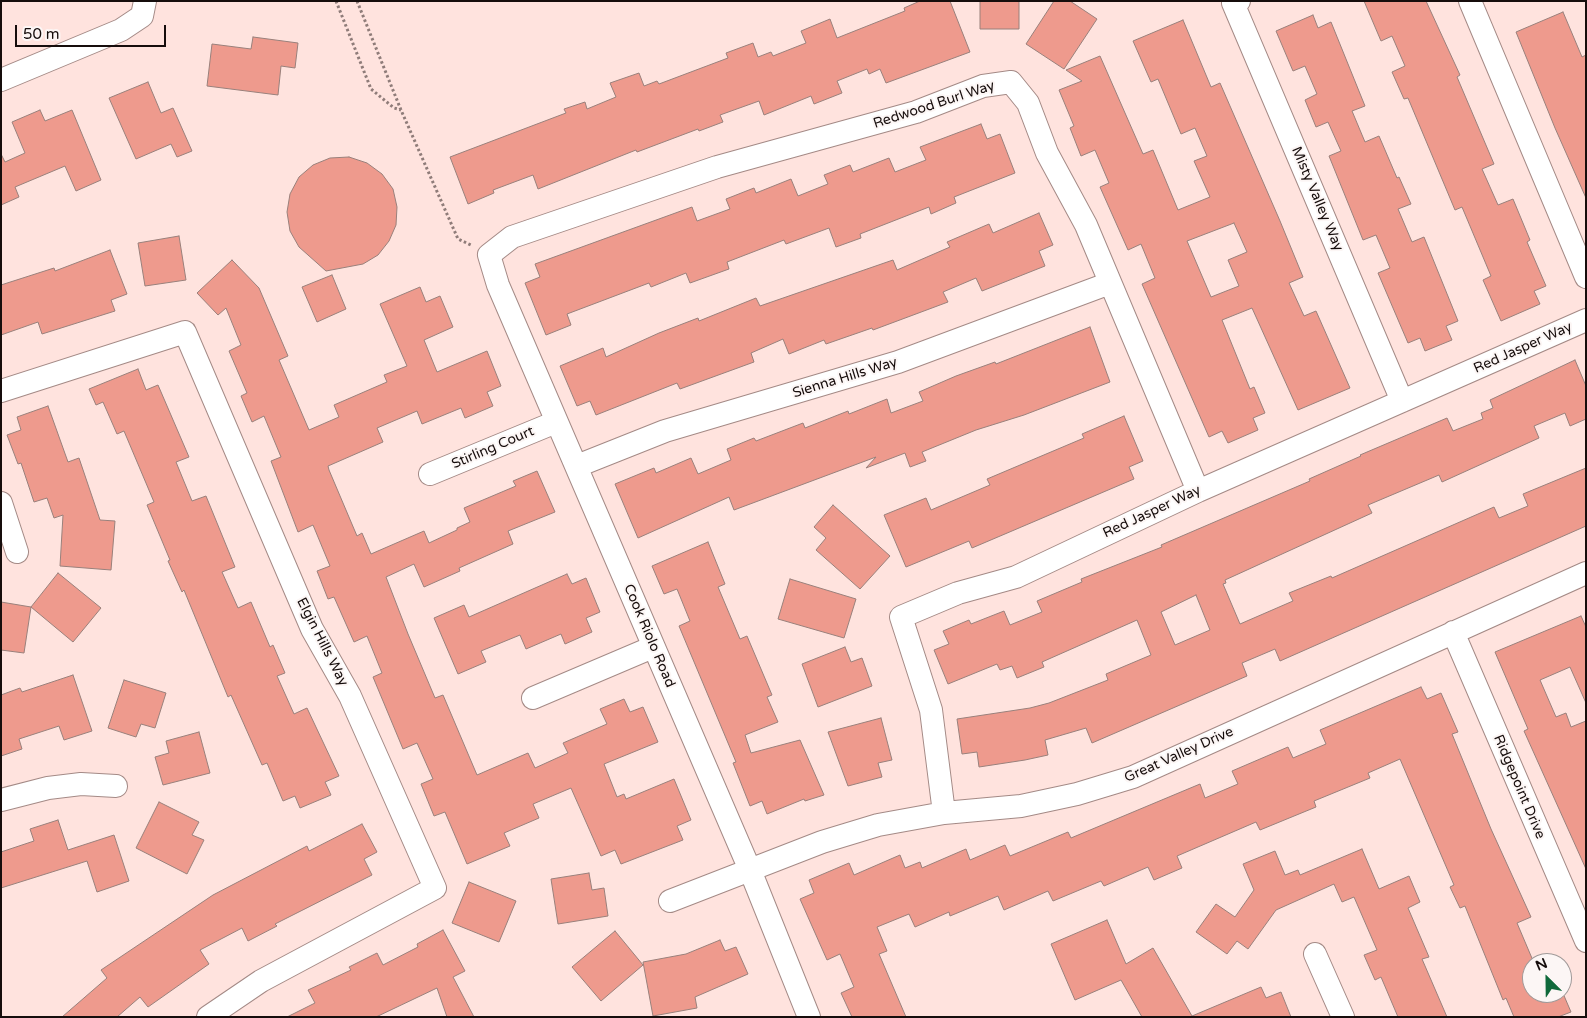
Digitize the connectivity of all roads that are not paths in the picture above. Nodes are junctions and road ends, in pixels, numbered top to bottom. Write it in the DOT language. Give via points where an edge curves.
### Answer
graph roads {
  1 [pos="145,1"];
  2 [pos="1239,1"];
  3 [pos="1470,1"];
  4 [pos="1,80"];
  5 [pos="489,254"];
  6 [pos="1586,276"];
  7 [pos="1110,283"];
  8 [pos="1586,320"];
  9 [pos="1,391"];
  10 [pos="1402,401"];
  11 [pos="556,422"];
  12 [pos="577,466"];
  13 [pos="430,474"];
  14 [pos="1198,491"];
  15 [pos="1,503"];
  16 [pos="17,552"];
  17 [pos="1586,573"];
  18 [pos="1453,632"];
  19 [pos="653,648"];
  20 [pos="533,698"];
  21 [pos="116,786"];
  22 [pos="1,800"];
  23 [pos="944,814"];
  24 [pos="750,870"];
  25 [pos="670,901"];
  26 [pos="1586,941"];
  27 [pos="1315,954"];
  28 [pos="208,1017"];
  29 [pos="810,1017"];
  30 [pos="1343,1017"];
  1 -- 4 [label="street" via="142,16 122,30"];
  2 -- 10 [label="street, Misty Valley Way" via="1233,3"];
  3 -- 6 [label="street"];
  5 -- 7 [label="street, Redwood Burl Way" via="512,237 717,168 916,112 983,86 1011,82 1028,103 1048,153 1086,225"];
  5 -- 11 [label="street, Cook Riolo Road" via="498,285"];
  7 -- 12 [label="street, Sienna Hills Way" via="898,362 665,431"];
  7 -- 14 [label="street, Redwood Burl Way"];
  8 -- 10 [label="street, Red Jasper Way"];
  9 -- 28 [label="street, Elgin Hills Way" via="185,332 312,629 350,696 435,888 261,981"];
  10 -- 14 [label="street, Red Jasper Way"];
  11 -- 12 [label="street, Cook Riolo Road"];
  11 -- 13 [label="street, Stirling Court"];
  12 -- 19 [label="street, Cook Riolo Road"];
  14 -- 23 [label="street, Red Jasper Way" via="1016,576 958,593 902,617 931,710"];
  15 -- 16 [label="street"];
  17 -- 18 [label="street, Great Valley Drive"];
  18 -- 23 [label="street, Great Valley Drive" via="1132,777 1077,794 1021,806"];
  18 -- 26 [label="street, Ridgepoint Drive"];
  19 -- 20 [label="street"];
  19 -- 24 [label="street, Cook Riolo Road"];
  21 -- 22 [label="street" via="81,784 48,788"];
  23 -- 24 [label="street, Great Valley Drive" via="878,826 822,842"];
  24 -- 25 [label="street, Great Valley Drive"];
  24 -- 29 [label="street, Cook Riolo Road"];
  27 -- 30 [label="street"];
}
